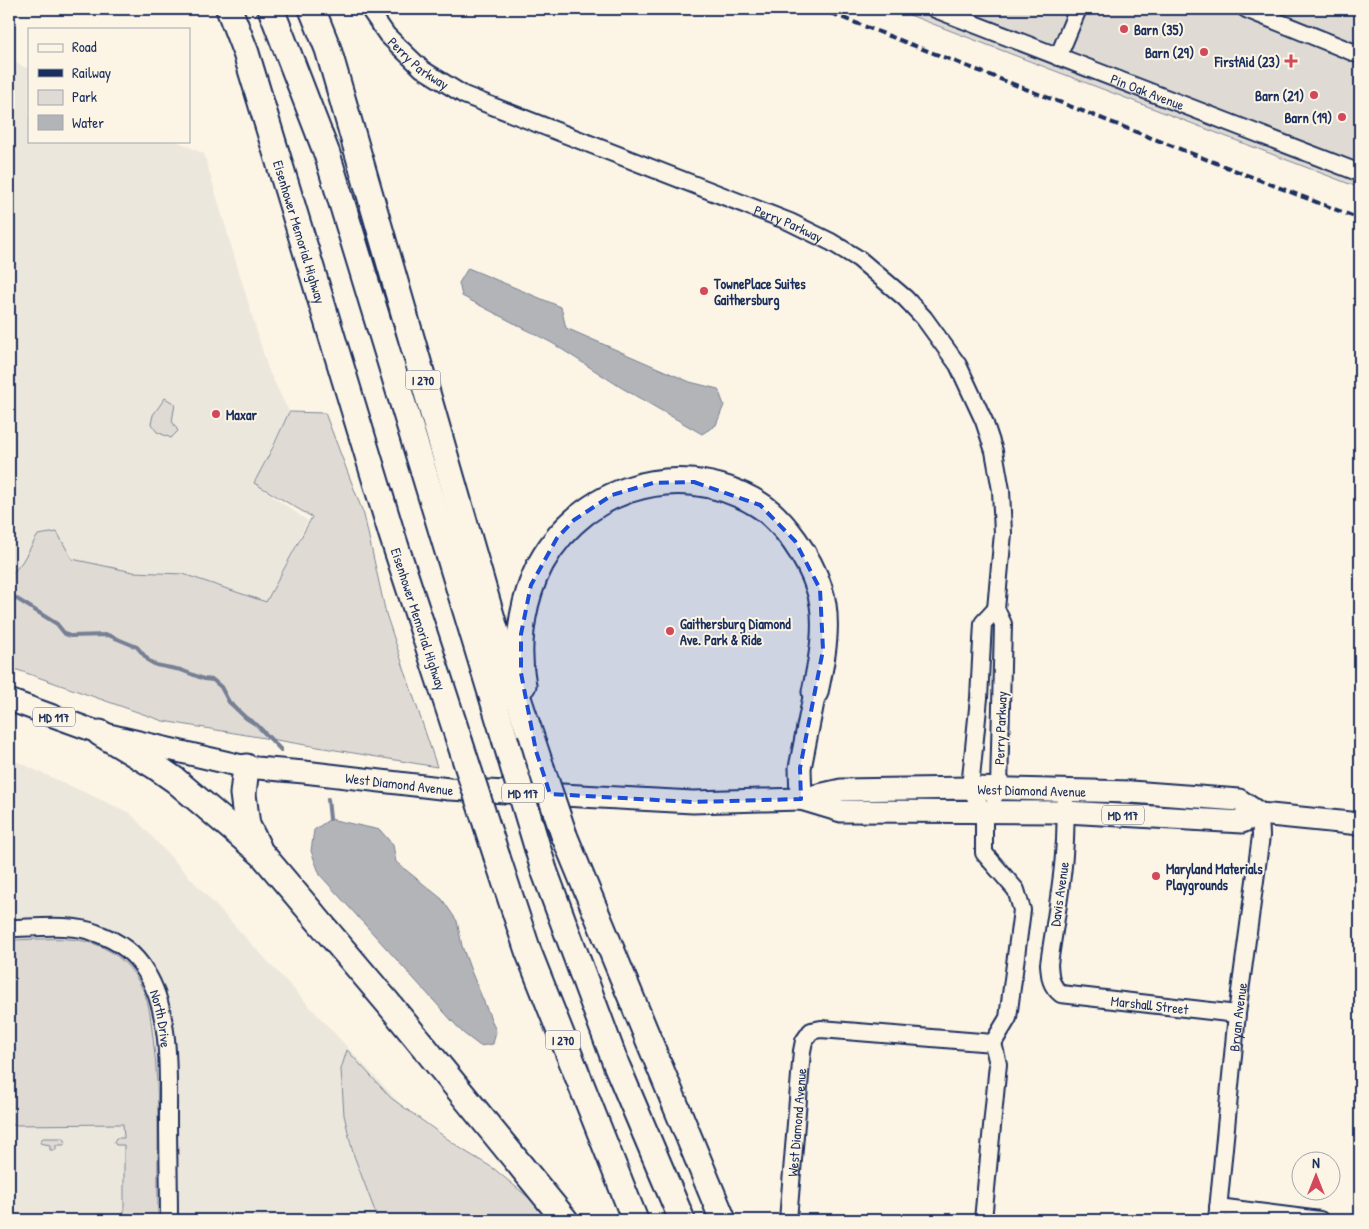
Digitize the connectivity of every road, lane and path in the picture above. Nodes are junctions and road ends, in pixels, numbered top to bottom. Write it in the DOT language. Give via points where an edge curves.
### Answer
graph roads {
  1 [pos="229,9"];
  2 [pos="272,9"];
  3 [pos="312,9"];
  4 [pos="369,9"];
  5 [pos="935,9"];
  6 [pos="1078,9"];
  7 [pos="1246,9"];
  8 [pos="1360,55"];
  9 [pos="1058,57"];
  10 [pos="1360,173"];
  11 [pos="996,609"];
  12 [pos="815,692"];
  13 [pos="9,700"];
  14 [pos="100,733"];
  15 [pos="539,759"];
  16 [pos="246,767"];
  17 [pos="970,788"];
  18 [pos="999,789"];
  19 [pos="1064,790"];
  20 [pos="801,799"];
  21 [pos="984,812"];
  22 [pos="1066,812"];
  23 [pos="1260,814"];
  24 [pos="1360,824"];
  25 [pos="262,854"];
  26 [pos="9,928"];
  27 [pos="1061,994"];
  28 [pos="1237,1014"];
  29 [pos="641,1022"];
  30 [pos="993,1043"];
  31 [pos="1217,1214"];
  32 [pos="169,1220"];
  33 [pos="565,1220"];
  34 [pos="635,1220"];
  35 [pos="682,1220"];
  36 [pos="714,1220"];
  37 [pos="723,1220"];
  38 [pos="788,1220"];
  39 [pos="983,1220"];
  40 [pos="1320,1220"];
  1 -- 34 [label="highway, Eisenhower Memorial Highway / I 270, bridge" via="246,54 392,535 528,951"];
  2 -- 35 [label="highway, I 270, bridge" via="328,154 544,870 616,1064"];
  3 -- 15 [label="highway, I 270" via="328,49 495,629"];
  4 -- 11 [label="street, Perry Parkway" via="387,35 422,69 464,95 790,222 859,259 905,298 958,365 994,451 1001,490 1003,533"];
  5 -- 9 [label="street, Pin Oak Avenue"];
  6 -- 9 [label="street"];
  7 -- 8 [label="street"];
  9 -- 10 [label="street, Pin Oak Avenue"];
  11 -- 17 [label="street, Perry Parkway" via="982,623"];
  11 -- 18 [label="street, Perry Parkway" via="1003,624"];
  12 -- 15 [label="highway" via="823,650 824,619 820,589 795,541 760,505 744,496 694,482 653,483 612,495 574,520 556,538 537,571 524,607 521,673"];
  12 -- 20 [label="main road" via="800,768"];
  13 -- 14 [label="main road, West Diamond Avenue / MD 117"];
  14 -- 16 [label="main road, West Diamond Avenue / MD 117"];
  14 -- 25 [label="highway" via="175,780"];
  15 -- 29 [label="highway, I 270, bridge" via="564,835"];
  16 -- 20 [label="main road, West Diamond Avenue / MD 117" via="450,789 693,802"];
  16 -- 25 [label="highway" via="243,794 247,825"];
  17 -- 18 [label="main road, West Diamond Avenue / MD 117"];
  17 -- 20 [label="main road, West Diamond Avenue / MD 117" via="841,790"];
  17 -- 21 [label="street"];
  18 -- 19 [label="main road, West Diamond Avenue / MD 117"];
  18 -- 21 [label="street"];
  19 -- 22 [label="street, Davis Avenue"];
  19 -- 23 [label="main road, West Diamond Avenue / MD 117" via="1239,800"];
  20 -- 21 [label="main road, West Diamond Avenue / MD 117" via="841,811"];
  21 -- 22 [label="main road, West Diamond Avenue / MD 117"];
  21 -- 30 [label="street, West Diamond Avenue" via="984,853 1016,890 1022,910 1008,1018"];
  22 -- 23 [label="main road, West Diamond Avenue / MD 117" via="1242,822"];
  22 -- 27 [label="street, Davis Avenue" via="1064,860 1049,964 1050,981"];
  23 -- 24 [label="main road, West Diamond Avenue / MD 117"];
  23 -- 28 [label="street, Bryan Avenue" via="1261,836"];
  25 -- 33 [label="highway"];
  26 -- 32 [label="street, North Drive" via="71,928 94,932 119,944 146,972 157,994 168,1068"];
  27 -- 28 [label="street, Marshall Street"];
  28 -- 31 [label="street, Bryan Avenue"];
  29 -- 36 [label="highway"];
  29 -- 37 [label="highway, I 270"];
  30 -- 38 [label="street, West Diamond Avenue" via="827,1029 811,1031 802,1051"];
  30 -- 39 [label="street" via="998,1064"];
  31 -- 40 [label="street"];
}
